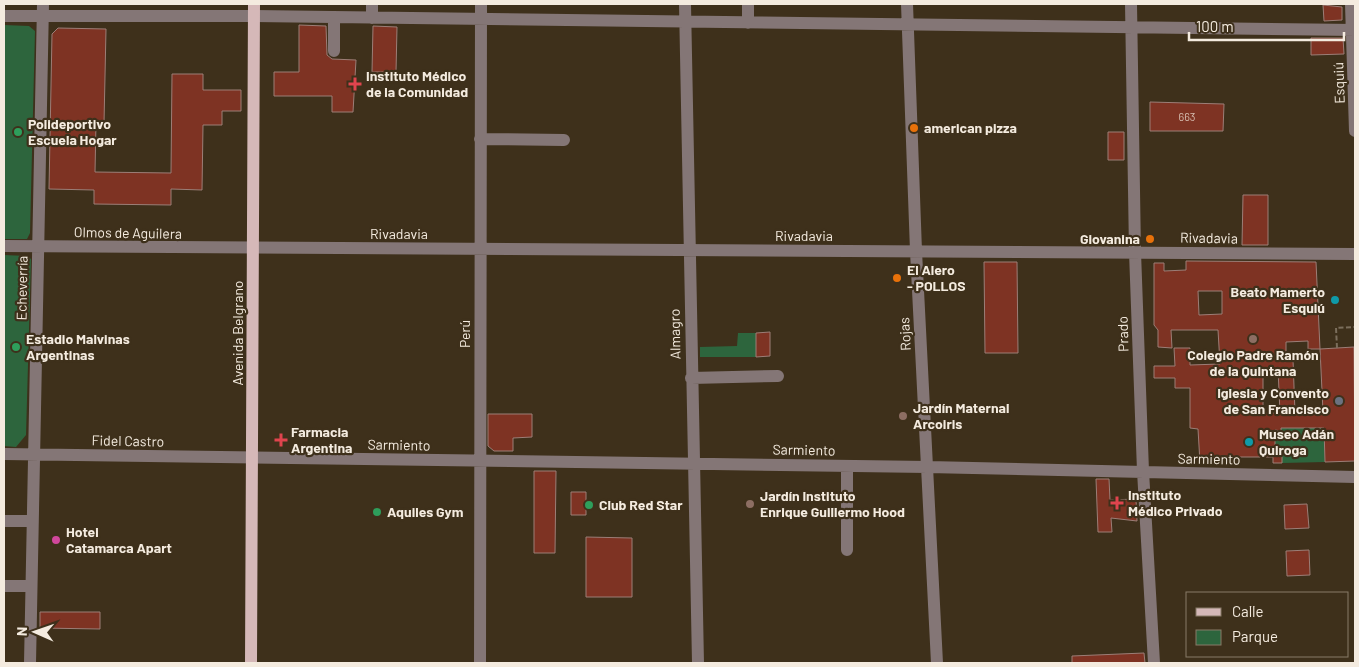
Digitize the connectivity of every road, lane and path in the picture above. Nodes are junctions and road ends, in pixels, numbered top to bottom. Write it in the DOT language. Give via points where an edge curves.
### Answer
graph roads {
  1 [pos="372,4"];
  2 [pos="480,4"];
  3 [pos="685,4"];
  4 [pos="748,4"];
  5 [pos="907,4"];
  6 [pos="1130,4"];
  7 [pos="1351,4"];
  8 [pos="43,10"];
  9 [pos="254,10"];
  10 [pos="4,16"];
  11 [pos="334,18"];
  12 [pos="372,18"];
  13 [pos="480,20"];
  14 [pos="685,23"];
  15 [pos="748,23"];
  16 [pos="907,25"];
  17 [pos="1131,28"];
  18 [pos="1354,30"];
  19 [pos="334,51"];
  20 [pos="1355,131"];
  21 [pos="480,139"];
  22 [pos="564,140"];
  23 [pos="4,246"];
  24 [pos="38,247"];
  25 [pos="253,249"];
  26 [pos="480,249"];
  27 [pos="690,250"];
  28 [pos="916,252"];
  29 [pos="1135,252"];
  30 [pos="1355,254"];
  31 [pos="1355,327"];
  32 [pos="1337,348"];
  33 [pos="778,376"];
  34 [pos="691,378"];
  35 [pos="4,454"];
  36 [pos="33,455"];
  37 [pos="253,458"];
  38 [pos="480,461"];
  39 [pos="693,464"];
  40 [pos="847,466"];
  41 [pos="928,467"];
  42 [pos="1144,471"];
  43 [pos="1355,476"];
  44 [pos="4,521"];
  45 [pos="32,521"];
  46 [pos="847,550"];
  47 [pos="4,586"];
  48 [pos="31,586"];
  49 [pos="30,663"];
  50 [pos="251,663"];
  51 [pos="480,663"];
  52 [pos="698,663"];
  53 [pos="937,663"];
  54 [pos="1154,663"];
  1 -- 12 [label="street"];
  2 -- 13 [label="street, Perú"];
  3 -- 14 [label="street, Almagro"];
  4 -- 15 [label="street"];
  5 -- 16 [label="street, Rojas"];
  6 -- 17 [label="street, Prado"];
  7 -- 18 [label="street, Esquiú"];
  8 -- 9 [label="street"];
  8 -- 10 [label="street"];
  8 -- 24 [label="street, Echeverría"];
  9 -- 11 [label="street"];
  9 -- 25 [label="main road, Avenida Belgrano"];
  11 -- 12 [label="street"];
  11 -- 19 [label="street"];
  12 -- 13 [label="street"];
  13 -- 14 [label="street"];
  13 -- 21 [label="street, Perú"];
  14 -- 15 [label="street"];
  14 -- 27 [label="street, Almagro"];
  15 -- 16 [label="street"];
  16 -- 17 [label="street"];
  16 -- 28 [label="street, Rojas"];
  17 -- 18 [label="street"];
  17 -- 29 [label="street, Prado"];
  18 -- 20 [label="street, Esquiú"];
  21 -- 22 [label="street"];
  21 -- 26 [label="street, Perú"];
  23 -- 24 [label="street, Olmos de Aguilera"];
  24 -- 25 [label="street, Olmos de Aguilera"];
  24 -- 36 [label="street, Echeverría"];
  25 -- 26 [label="street, Rivadavia"];
  25 -- 37 [label="main road, Avenida Belgrano"];
  26 -- 27 [label="street, Rivadavia"];
  26 -- 38 [label="street, Perú"];
  27 -- 28 [label="street, Rivadavia"];
  27 -- 34 [label="street, Almagro"];
  28 -- 29 [label="street, Rivadavia"];
  28 -- 41 [label="street, Rojas"];
  29 -- 30 [label="street, Rivadavia"];
  29 -- 42 [label="street, Prado"];
  31 -- 32 [label="path" via="1336,328"];
  33 -- 34 [label="street"];
  34 -- 39 [label="street, Almagro"];
  35 -- 36 [label="street, Fidel Castro"];
  36 -- 37 [label="street, Fidel Castro"];
  36 -- 45 [label="street, Echeverría"];
  37 -- 38 [label="street, Sarmiento"];
  37 -- 50 [label="main road, Avenida Belgrano"];
  38 -- 39 [label="street, Sarmiento"];
  38 -- 51 [label="street, Perú"];
  39 -- 40 [label="street, Sarmiento"];
  39 -- 52 [label="street, Almagro"];
  40 -- 41 [label="street, Sarmiento"];
  40 -- 46 [label="street"];
  41 -- 42 [label="street, Sarmiento"];
  41 -- 53 [label="street, Rojas"];
  42 -- 43 [label="street, Sarmiento" via="1156,474"];
  42 -- 54 [label="street, Prado"];
  44 -- 45 [label="street"];
  45 -- 48 [label="street, Echeverría"];
  47 -- 48 [label="street"];
  48 -- 49 [label="street, Echeverría"];
}
